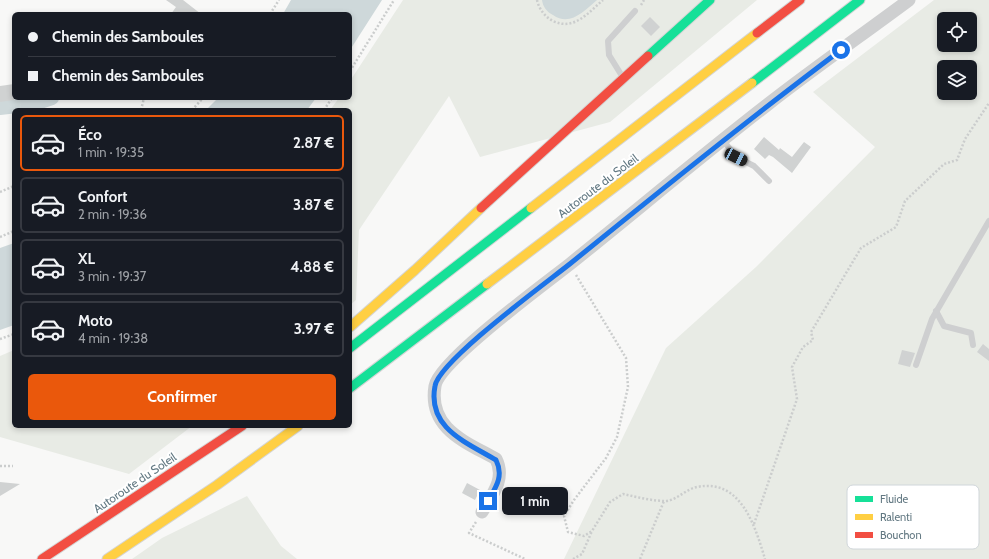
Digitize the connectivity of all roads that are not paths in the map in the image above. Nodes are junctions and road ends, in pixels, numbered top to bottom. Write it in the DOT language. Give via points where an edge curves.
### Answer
graph roads {
  1 [pos="710,0"];
  2 [pos="800,0"];
  3 [pos="860,0"];
  4 [pos="908,0"];
  5 [pos="635,11"];
  6 [pos="624,79"];
  7 [pos="723,140"];
  8 [pos="769,181"];
  9 [pos="989,221"];
  10 [pos="936,311"];
  11 [pos="352,325"];
  12 [pos="973,345"];
  13 [pos="352,346"];
  14 [pos="916,365"];
  15 [pos="352,386"];
  16 [pos="237,428"];
  17 [pos="295,428"];
  18 [pos="482,512"];
  19 [pos="42,559"];
  20 [pos="107,559"];
  1 -- 6 [label="highway"];
  2 -- 13 [label="highway, Autoroute du Soleil"];
  3 -- 15 [label="highway, Autoroute du Soleil"];
  4 -- 7 [label="street"];
  5 -- 6 [label="lane" via="608,40 609,55"];
  6 -- 11 [label="highway"];
  7 -- 8 [label="lane" via="736,157 754,166"];
  7 -- 18 [label="street" via="503,316 446,367 435,385 435,405 440,421 450,432 496,460 500,466 500,479"];
  9 -- 10 [label="lane"];
  10 -- 12 [label="lane" via="944,326 971,333"];
  10 -- 14 [label="lane"];
  16 -- 19 [label="highway, Autoroute du Soleil"];
  17 -- 20 [label="highway"];
}
